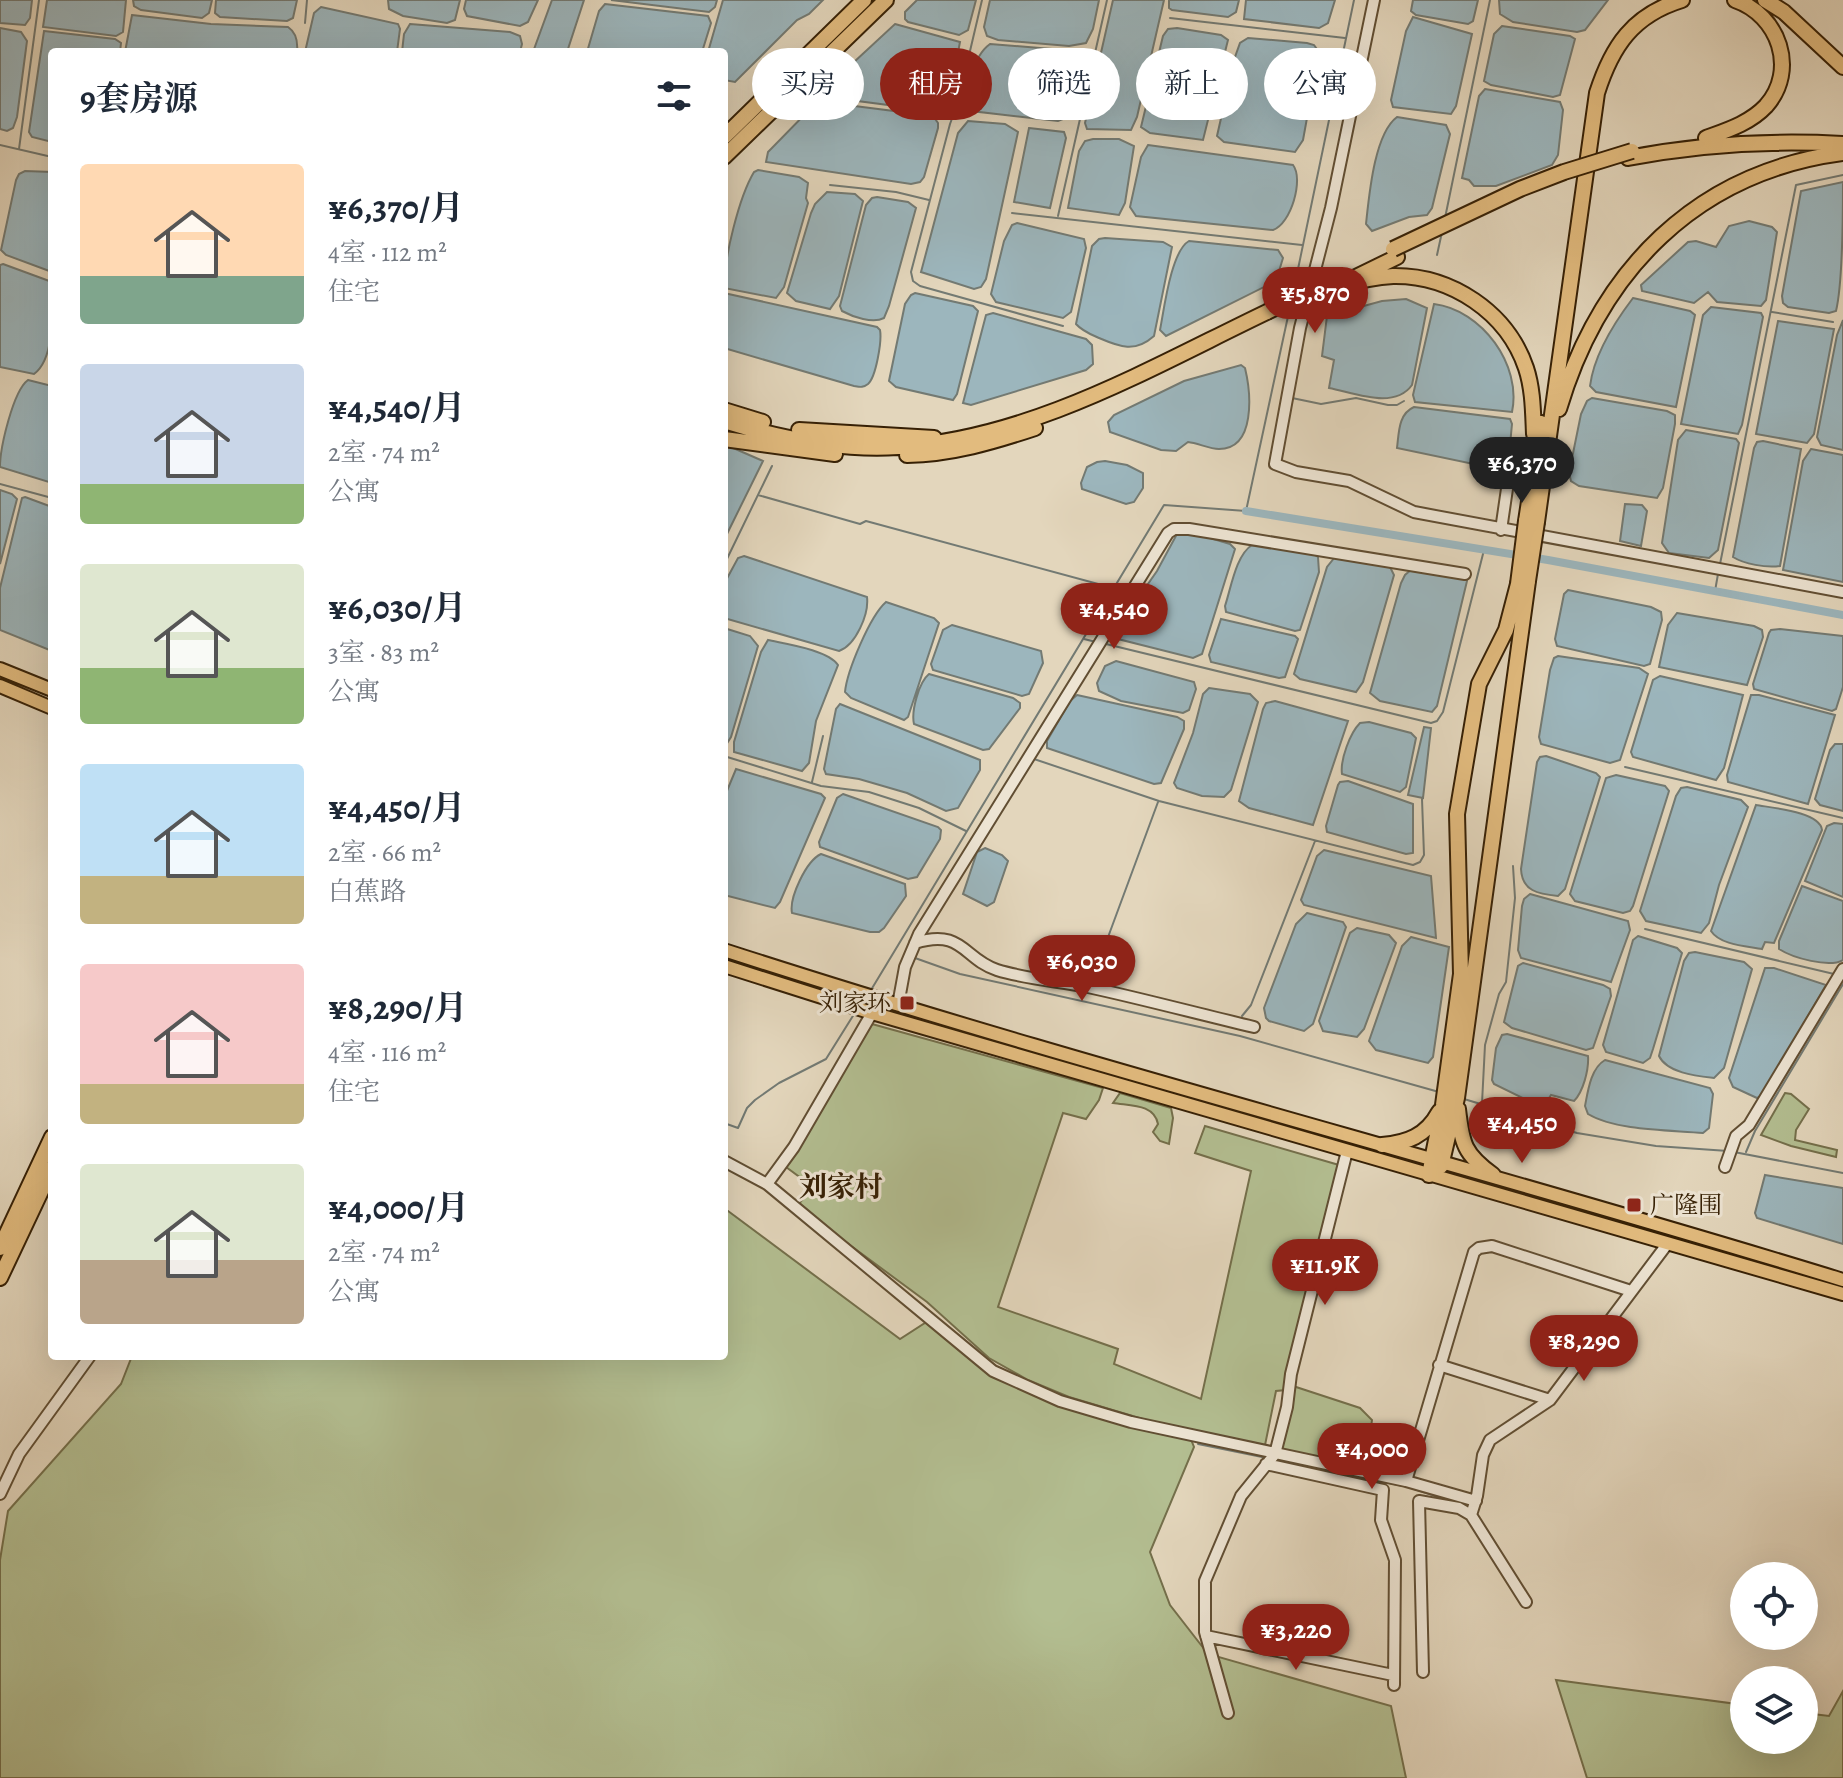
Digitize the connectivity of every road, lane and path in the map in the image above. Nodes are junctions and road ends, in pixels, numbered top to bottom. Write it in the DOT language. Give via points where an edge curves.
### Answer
graph roads {
  1 [pos="864,0"];
  2 [pos="886,0"];
  3 [pos="1374,0"];
  4 [pos="1655,0"];
  5 [pos="1682,0"];
  6 [pos="1735,0"];
  7 [pos="1765,0"];
  8 [pos="1843,67"];
  9 [pos="728,133"];
  10 [pos="1843,137"];
  11 [pos="1706,138"];
  12 [pos="1790,138"];
  13 [pos="1843,144"];
  14 [pos="728,153"];
  15 [pos="1843,153"];
  16 [pos="1395,253"];
  17 [pos="1327,288"];
  18 [pos="1267,316"];
  19 [pos="728,412"];
  20 [pos="728,422"];
  21 [pos="728,430"];
  22 [pos="728,439"];
  23 [pos="800,440"];
  24 [pos="1548,444"];
  25 [pos="1535,465"];
  26 [pos="1509,475"];
  27 [pos="1532,522"];
  28 [pos="1501,530"];
  29 [pos="1465,574"];
  30 [pos="1523,582"];
  31 [pos="1843,592"];
  32 [pos="0,669"];
  33 [pos="0,686"];
  34 [pos="48,688"];
  35 [pos="48,706"];
  36 [pos="915,943"];
  37 [pos="728,951"];
  38 [pos="728,967"];
  39 [pos="1843,969"];
  40 [pos="877,999"];
  41 [pos="898,1005"];
  42 [pos="872,1013"];
  43 [pos="1254,1027"];
  44 [pos="1450,1102"];
  45 [pos="1382,1145"];
  46 [pos="48,1146"];
  47 [pos="1347,1151"];
  48 [pos="1438,1161"];
  49 [pos="728,1163"];
  50 [pos="1725,1167"];
  51 [pos="1493,1175"];
  52 [pos="48,1176"];
  53 [pos="1433,1176"];
  54 [pos="767,1184"];
  55 [pos="1668,1243"];
  56 [pos="0,1248"];
  57 [pos="0,1278"];
  58 [pos="1843,1280"];
  59 [pos="1631,1291"];
  60 [pos="1843,1294"];
  61 [pos="87,1360"];
  62 [pos="1439,1365"];
  63 [pos="1550,1400"];
  64 [pos="1275,1454"];
  65 [pos="1266,1464"];
  66 [pos="1406,1481"];
  67 [pos="0,1494"];
  68 [pos="1476,1501"];
  69 [pos="1471,1515"];
  70 [pos="1526,1602"];
  71 [pos="1206,1636"];
  72 [pos="1423,1672"];
  73 [pos="1228,1713"];
  1 -- 9 [label="highway"];
  2 -- 14 [label="highway"];
  3 -- 28 [label="street" via="1275,464 1349,481 1414,512"];
  4 -- 25 [label="highway" via="1608,41 1588,88"];
  5 -- 24 [label="highway" via="1630,29 1605,66 1587,145"];
  6 -- 11 [label="highway" via="1766,19 1778,39 1782,72 1767,104 1751,119"];
  7 -- 8 [label="highway"];
  10 -- 12 [label="highway"];
  11 -- 12 [label="highway"];
  11 -- 16 [label="highway, bridge" via="1632,151 1564,172"];
  12 -- 13 [label="highway"];
  12 -- 16 [label="highway, bridge" via="1692,146 1628,158 1549,185"];
  15 -- 24 [label="highway" via="1756,175 1693,210 1660,237 1605,301 1584,339"];
  16 -- 17 [label="highway"];
  17 -- 18 [label="highway, bridge"];
  17 -- 25 [label="highway" via="1370,278 1415,277 1456,289 1496,318 1526,369"];
  18 -- 23 [label="highway" via="1048,413 986,433"];
  18 -- 23 [label="highway" via="1057,419 983,445 930,454 864,456"];
  19 -- 23 [label="highway"];
  20 -- 23 [label="highway"];
  21 -- 23 [label="highway"];
  22 -- 23 [label="highway"];
  24 -- 27 [label="highway"];
  25 -- 27 [label="highway"];
  26 -- 28 [label="street"];
  27 -- 30 [label="highway, bridge"];
  28 -- 31 [label="street"];
  29 -- 36 [label="street" via="1189,529 1168,533"];
  30 -- 44 [label="highway"];
  30 -- 44 [label="highway" via="1479,684 1457,814 1461,974"];
  32 -- 34 [label="main road"];
  33 -- 35 [label="main road"];
  36 -- 41 [label="street"];
  36 -- 43 [label="street" via="950,941 997,970"];
  37 -- 40 [label="main road"];
  38 -- 42 [label="main road"];
  39 -- 50 [label="street" via="1749,1125 1736,1136"];
  40 -- 41 [label="main road"];
  40 -- 42 [label="street"];
  41 -- 45 [label="main road"];
  42 -- 47 [label="main road"];
  42 -- 54 [label="street"];
  44 -- 45 [label="highway" via="1413,1139"];
  44 -- 48 [label="highway"];
  44 -- 51 [label="highway" via="1467,1152"];
  45 -- 48 [label="main road"];
  46 -- 56 [label="highway"];
  47 -- 53 [label="main road"];
  47 -- 64 [label="street"];
  48 -- 51 [label="main road"];
  48 -- 53 [label="highway"];
  49 -- 54 [label="street"];
  51 -- 58 [label="main road"];
  52 -- 57 [label="highway"];
  53 -- 55 [label="main road"];
  54 -- 64 [label="street" via="993,1371 1074,1406"];
  55 -- 59 [label="street"];
  55 -- 60 [label="main road"];
  59 -- 62 [label="street" via="1492,1246 1479,1248 1470,1257"];
  59 -- 63 [label="street"];
  61 -- 67 [label="street" via="19,1454"];
  62 -- 63 [label="street"];
  62 -- 66 [label="street"];
  63 -- 68 [label="street" via="1490,1440"];
  64 -- 65 [label="street"];
  64 -- 66 [label="street"];
  65 -- 71 [label="street" via="1241,1496 1207,1574"];
  65 -- 71 [label="street" via="1383,1490 1381,1520 1395,1560 1394,1680"];
  66 -- 68 [label="street"];
  68 -- 69 [label="street"];
  69 -- 70 [label="street"];
  69 -- 72 [label="street" via="1419,1501"];
  71 -- 73 [label="street"];
}
